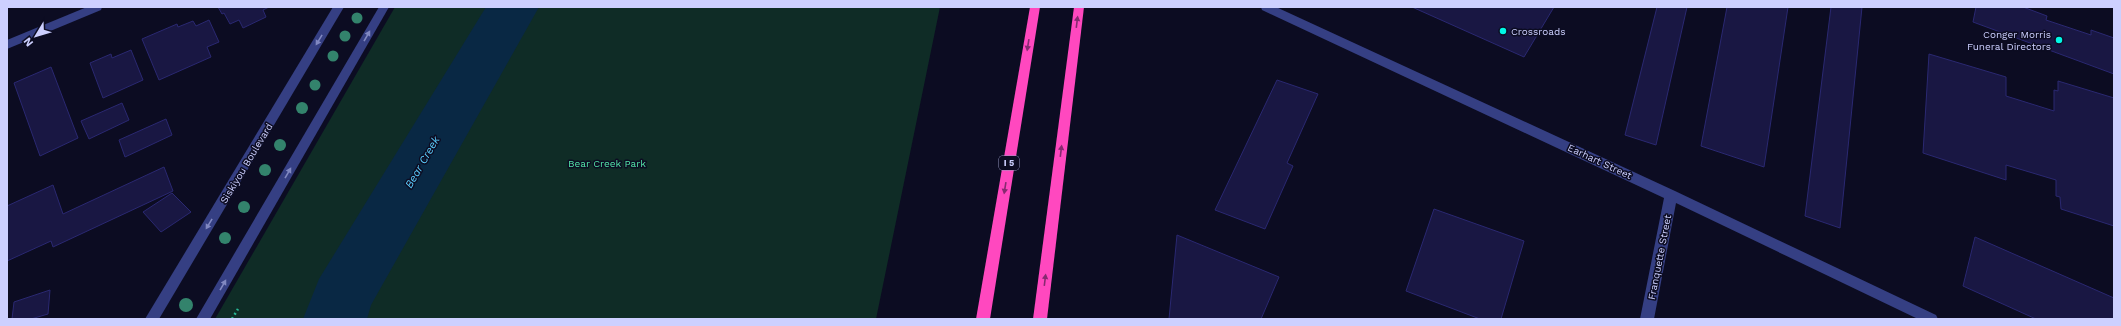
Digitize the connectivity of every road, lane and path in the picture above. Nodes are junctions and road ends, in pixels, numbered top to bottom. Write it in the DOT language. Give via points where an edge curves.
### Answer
graph roads {
  1 [pos="97,7"];
  2 [pos="339,7"];
  3 [pos="384,7"];
  4 [pos="1035,7"];
  5 [pos="1079,7"];
  6 [pos="1266,7"];
  7 [pos="7,45"];
  8 [pos="1671,195"];
  9 [pos="152,319"];
  10 [pos="203,319"];
  11 [pos="983,319"];
  12 [pos="1040,319"];
  13 [pos="1647,319"];
  14 [pos="1931,319"];
  1 -- 7 [label="street"];
  2 -- 9 [label="street, Siskiyou Boulevard, one-way"];
  10 -- 3 [label="street, one-way"];
  4 -- 11 [label="highway, I 5, one-way"];
  12 -- 5 [label="highway, one-way"];
  6 -- 8 [label="street, Earhart Street"];
  8 -- 13 [label="street, Franquette Street"];
  8 -- 14 [label="street, Earhart Street"];
}
